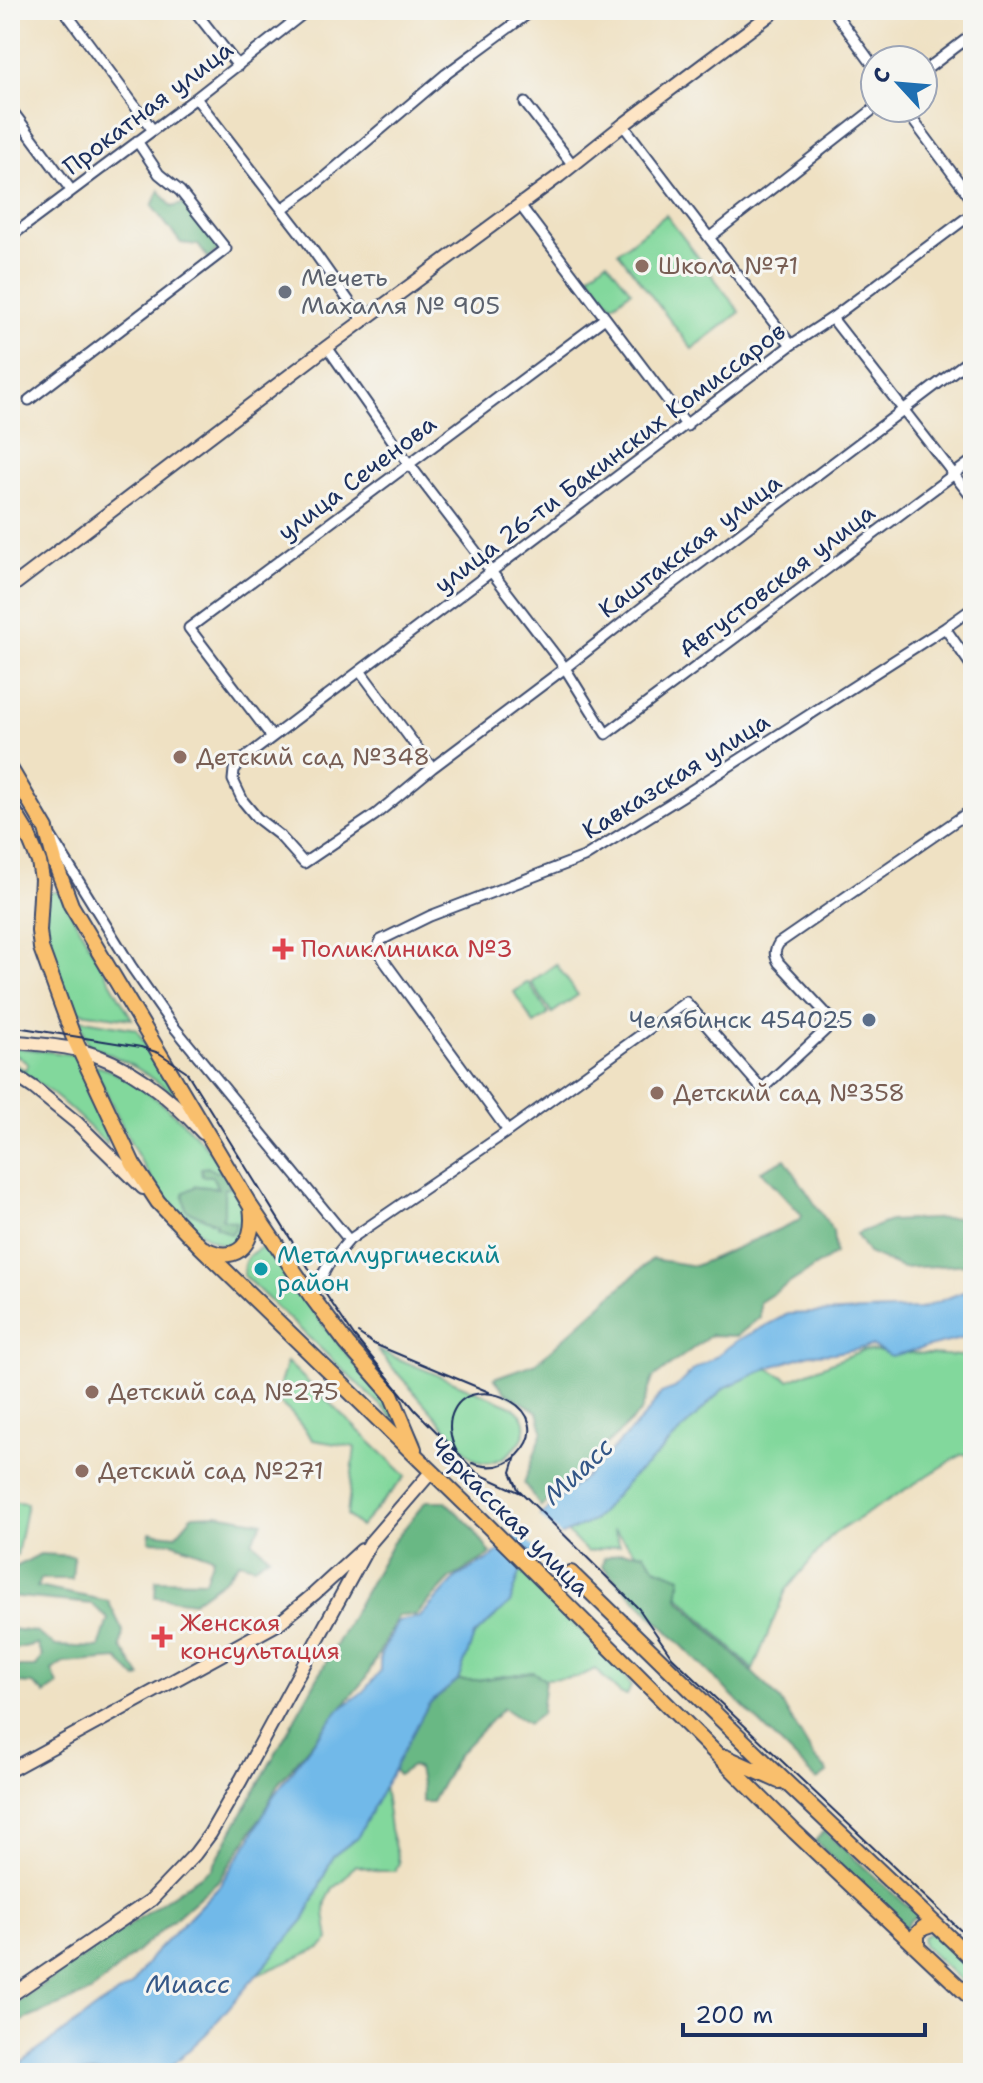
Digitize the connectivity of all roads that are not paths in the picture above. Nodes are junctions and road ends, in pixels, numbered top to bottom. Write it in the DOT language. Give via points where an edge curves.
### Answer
graph roads {
  1 [pos="64,10"];
  2 [pos="194,10"];
  3 [pos="308,10"];
  4 [pos="533,10"];
  5 [pos="775,10"];
  6 [pos="833,10"];
  7 [pos="973,34"];
  8 [pos="859,46"];
  9 [pos="939,60"];
  10 [pos="238,66"];
  11 [pos="196,98"];
  12 [pos="525,103"];
  13 [pos="10,108"];
  14 [pos="859,121"];
  15 [pos="916,124"];
  16 [pos="623,125"];
  17 [pos="152,129"];
  18 [pos="137,141"];
  19 [pos="573,165"];
  20 [pos="71,190"];
  21 [pos="973,201"];
  22 [pos="520,205"];
  23 [pos="282,209"];
  24 [pos="973,213"];
  25 [pos="10,237"];
  26 [pos="710,237"];
  27 [pos="605,318"];
  28 [pos="832,318"];
  29 [pos="363,321"];
  30 [pos="791,345"];
  31 [pos="327,347"];
  32 [pos="973,357"];
  33 [pos="29,400"];
  34 [pos="904,409"];
  35 [pos="687,426"];
  36 [pos="973,460"];
  37 [pos="409,464"];
  38 [pos="954,475"];
  39 [pos="973,499"];
  40 [pos="492,571"];
  41 [pos="10,588"];
  42 [pos="973,608"];
  43 [pos="945,628"];
  44 [pos="565,668"];
  45 [pos="973,668"];
  46 [pos="361,672"];
  47 [pos="272,737"];
  48 [pos="10,768"];
  49 [pos="432,768"];
  50 [pos="10,805"];
  51 [pos="973,809"];
  52 [pos="46,829"];
  53 [pos="304,863"];
  54 [pos="10,1041"];
  55 [pos="79,1050"];
  56 [pos="10,1072"];
  57 [pos="10,1080"];
  58 [pos="26,1082"];
  59 [pos="508,1131"];
  60 [pos="219,1151"];
  61 [pos="158,1202"];
  62 [pos="251,1207"];
  63 [pos="349,1240"];
  64 [pos="200,1246"];
  65 [pos="311,1296"];
  66 [pos="417,1457"];
  67 [pos="432,1471"];
  68 [pos="370,1543"];
  69 [pos="571,1573"];
  70 [pos="715,1752"];
  71 [pos="10,1770"];
  72 [pos="791,1786"];
  73 [pos="816,1811"];
  74 [pos="795,1832"];
  75 [pos="935,1924"];
  76 [pos="917,1946"];
  77 [pos="973,1960"];
  78 [pos="10,1996"];
  79 [pos="973,2000"];
  1 -- 17 [label="street"];
  2 -- 10 [label="street"];
  3 -- 10 [label="street, Прокатная улица"];
  4 -- 23 [label="street"];
  5 -- 16 [label="main road"];
  6 -- 8 [label="street"];
  7 -- 9 [label="street"];
  10 -- 11 [label="street, Прокатная улица"];
  11 -- 17 [label="street, Прокатная улица"];
  11 -- 23 [label="street"];
  12 -- 19 [label="street"];
  13 -- 20 [label="street"];
  14 -- 26 [label="street"];
  15 -- 21 [label="street"];
  16 -- 19 [label="main road"];
  16 -- 26 [label="street"];
  17 -- 18 [label="street, Прокатная улица"];
  18 -- 20 [label="street, Прокатная улица"];
  18 -- 33 [label="street" via="159,174 180,191 226,249"];
  19 -- 22 [label="main road"];
  20 -- 25 [label="street, Прокатная улица"];
  22 -- 27 [label="street"];
  22 -- 29 [label="main road"];
  23 -- 29 [label="street"];
  24 -- 28 [label="street, улица 26-ти Бакинских Комиссаров"];
  26 -- 30 [label="street"];
  27 -- 35 [label="street"];
  27 -- 37 [label="street, улица Сеченова"];
  28 -- 30 [label="street, улица 26-ти Бакинских Комиссаров"];
  28 -- 34 [label="street"];
  29 -- 31 [label="main road"];
  30 -- 35 [label="street, улица 26-ти Бакинских Комиссаров"];
  31 -- 37 [label="street"];
  31 -- 41 [label="main road"];
  32 -- 34 [label="street, Каштакская улица"];
  34 -- 38 [label="street"];
  34 -- 44 [label="street, Каштакская улица"];
  35 -- 40 [label="street, улица 26-ти Бакинских Комиссаров"];
  36 -- 38 [label="street, Августовская улица"];
  37 -- 40 [label="street"];
  37 -- 47 [label="street, улица Сеченова" via="189,628"];
  38 -- 39 [label="street"];
  38 -- 44 [label="street, Августовская улица" via="606,734"];
  40 -- 44 [label="street"];
  40 -- 46 [label="street, улица 26-ти Бакинских Комиссаров"];
  42 -- 43 [label="street, Кавказская улица"];
  43 -- 45 [label="street"];
  43 -- 59 [label="street, Кавказская улица" via="584,857 381,940 385,962"];
  44 -- 49 [label="street, Каштакская улица"];
  46 -- 47 [label="street, улица 26-ти Бакинских Комиссаров"];
  46 -- 49 [label="street"];
  47 -- 53 [label="street, улица 26-ти Бакинских Комиссаров" via="242,760 233,780 257,818"];
  48 -- 52 [label="main road"];
  49 -- 53 [label="street, Каштакская улица"];
  50 -- 55 [label="main road" via="39,862 41,948"];
  51 -- 59 [label="street" via="779,943 774,956 834,1022 762,1089 686,1002"];
  52 -- 60 [label="main road" via="71,905"];
  52 -- 63 [label="street" via="170,1022"];
  54 -- 55 [label="main road"];
  55 -- 60 [label="main road" via="145,1081"];
  55 -- 61 [label="main road" via="133,1164"];
  56 -- 58 [label="main road, Черкасская улица"];
  57 -- 58 [label="street"];
  58 -- 61 [label="main road, Черкасская улица"];
  59 -- 63 [label="street"];
  60 -- 62 [label="main road"];
  61 -- 64 [label="main road, Черкасская улица"];
  62 -- 64 [label="main road" via="250,1234 238,1251 220,1255"];
  62 -- 65 [label="main road"];
  63 -- 65 [label="street"];
  64 -- 66 [label="main road, Черкасская улица"];
  65 -- 66 [label="main road" via="391,1394"];
  66 -- 67 [label="main road, Черкасская улица"];
  67 -- 68 [label="main road"];
  67 -- 70 [label="main road, Черкасская улица"];
  68 -- 71 [label="main road" via="279,1623"];
  68 -- 78 [label="main road" via="195,1854 151,1900"];
  69 -- 72 [label="main road, Черкасская улица"];
  70 -- 72 [label="main road"];
  70 -- 74 [label="main road, Черкасская улица"];
  72 -- 73 [label="main road, Черкасская улица"];
  73 -- 74 [label="main road"];
  73 -- 75 [label="main road, Черкасская улица"];
  74 -- 76 [label="main road, Черкасская улица"];
  75 -- 76 [label="main road" via="917,1934"];
  75 -- 77 [label="main road, Черкасская улица"];
  76 -- 79 [label="main road, Черкасская улица"];
}
